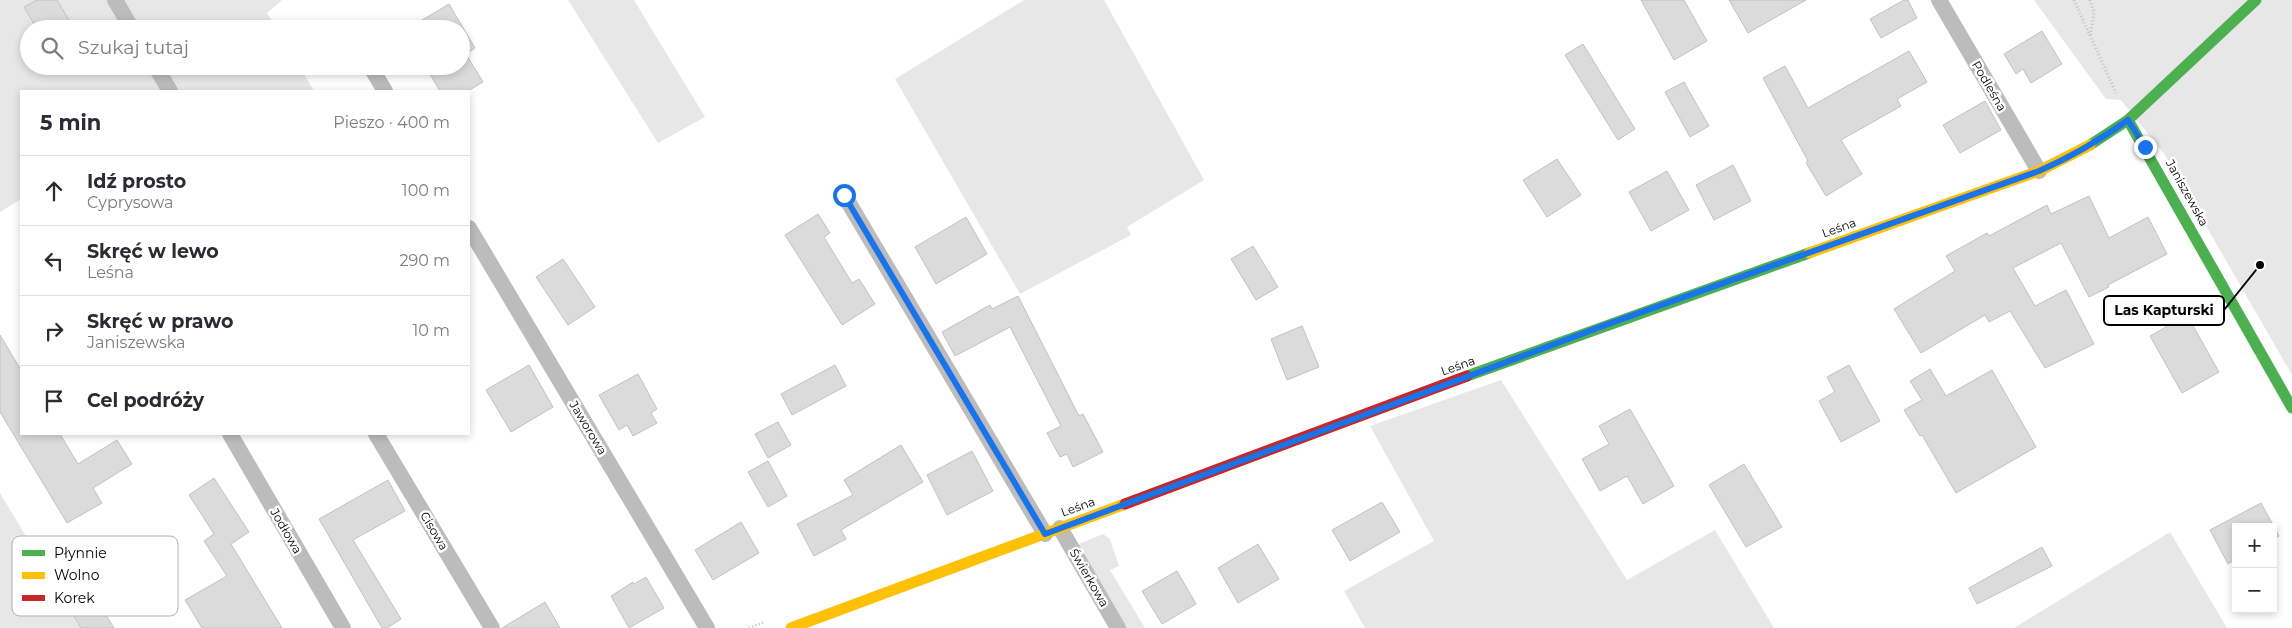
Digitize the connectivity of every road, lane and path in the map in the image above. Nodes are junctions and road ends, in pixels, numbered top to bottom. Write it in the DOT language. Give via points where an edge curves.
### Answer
graph roads {
  1 [pos="115,0"];
  2 [pos="1940,0"];
  3 [pos="2074,0"];
  4 [pos="2090,0"];
  5 [pos="2256,0"];
  6 [pos="127,20"];
  7 [pos="2090,36"];
  8 [pos="160,75"];
  9 [pos="376,75"];
  10 [pos="169,90"];
  11 [pos="385,90"];
  12 [pos="2128,120"];
  13 [pos="2039,171"];
  14 [pos="844,195"];
  15 [pos="470,230"];
  16 [pos="2292,408"];
  17 [pos="231,435"];
  18 [pos="377,435"];
  19 [pos="1053,531"];
  20 [pos="342,628"];
  21 [pos="492,628"];
  22 [pos="707,628"];
  23 [pos="792,628"];
  24 [pos="1118,628"];
  1 -- 6 [label="lane"];
  2 -- 13 [label="lane, Podleśna"];
  3 -- 7 [label="path"];
  4 -- 7 [label="path" via="2094,13"];
  5 -- 12 [label="street"];
  7 -- 12 [label="path"];
  8 -- 10 [label="lane"];
  9 -- 11 [label="lane"];
  12 -- 13 [label="street, Leśna" via="2101,140"];
  12 -- 16 [label="street, Janiszewska"];
  13 -- 19 [label="street, Leśna" via="1611,323"];
  14 -- 19 [label="lane, Świerkowa"];
  15 -- 22 [label="lane, Jaworowa"];
  17 -- 20 [label="lane, Jodłowa"];
  18 -- 21 [label="lane, Cisowa"];
  19 -- 23 [label="street, Leśna"];
  19 -- 24 [label="lane, Świerkowa"];
}
